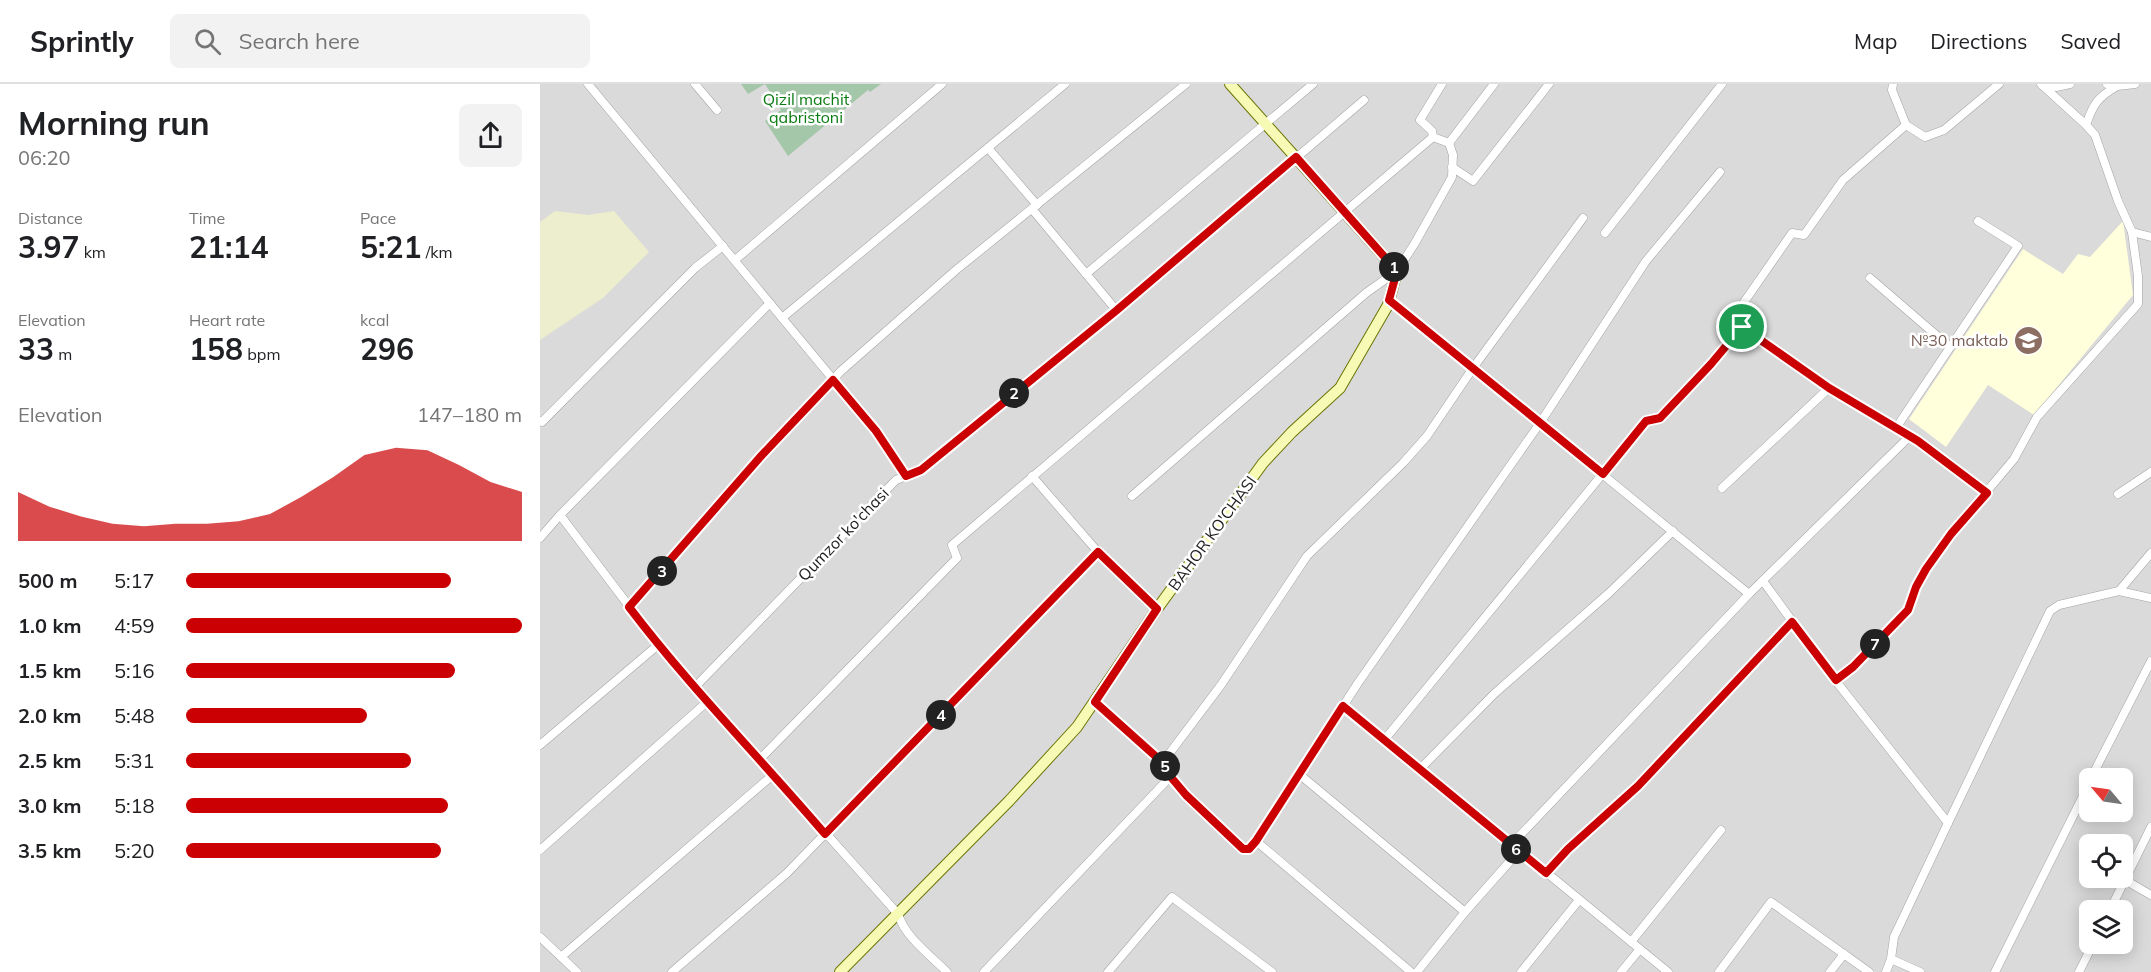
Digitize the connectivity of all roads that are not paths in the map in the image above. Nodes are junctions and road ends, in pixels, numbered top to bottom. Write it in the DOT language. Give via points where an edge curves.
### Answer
graph roads {
  1 [pos="588,84"];
  2 [pos="695,84"];
  3 [pos="942,84"];
  4 [pos="1065,84"];
  5 [pos="1186,84"];
  6 [pos="1230,84"];
  7 [pos="1313,84"];
  8 [pos="1442,84"];
  9 [pos="1494,84"];
  10 [pos="1549,84"];
  11 [pos="1722,84"];
  12 [pos="1893,84"];
  13 [pos="2000,84"];
  14 [pos="2041,84"];
  15 [pos="2070,84"];
  16 [pos="2107,84"];
  17 [pos="2136,84"];
  18 [pos="2117,86"];
  19 [pos="1364,100"];
  20 [pos="717,110"];
  21 [pos="1265,123"];
  22 [pos="1906,125"];
  23 [pos="2086,125"];
  24 [pos="1433,137"];
  25 [pos="1449,143"];
  26 [pos="988,148"];
  27 [pos="1296,157"];
  28 [pos="1452,167"];
  29 [pos="1720,172"];
  30 [pos="1034,207"];
  31 [pos="1345,212"];
  32 [pos="1583,218"];
  33 [pos="1978,221"];
  34 [pos="2132,232"];
  35 [pos="1605,233"];
  36 [pos="2151,237"];
  37 [pos="723,246"];
  38 [pos="735,260"];
  39 [pos="1397,271"];
  40 [pos="1086,274"];
  41 [pos="1870,278"];
  42 [pos="1389,300"];
  43 [pos="770,303"];
  44 [pos="1117,310"];
  45 [pos="782,318"];
  46 [pos="1742,327"];
  47 [pos="1950,347"];
  48 [pos="1473,368"];
  49 [pos="833,380"];
  50 [pos="1829,388"];
  51 [pos="540,421"];
  52 [pos="1540,423"];
  53 [pos="1896,428"];
  54 [pos="1910,436"];
  55 [pos="2151,472"];
  56 [pos="1603,474"];
  57 [pos="906,476"];
  58 [pos="1032,476"];
  59 [pos="1722,489"];
  60 [pos="1987,493"];
  61 [pos="2118,494"];
  62 [pos="1132,496"];
  63 [pos="560,515"];
  64 [pos="1673,531"];
  65 [pos="540,538"];
  66 [pos="1098,552"];
  67 [pos="2151,553"];
  68 [pos="1763,580"];
  69 [pos="2119,591"];
  70 [pos="1749,594"];
  71 [pos="2151,598"];
  72 [pos="629,607"];
  73 [pos="1157,609"];
  74 [pos="1792,622"];
  75 [pos="658,645"];
  76 [pos="2151,661"];
  77 [pos="1836,680"];
  78 [pos="695,687"];
  79 [pos="708,701"];
  80 [pos="1095,702"];
  81 [pos="1343,706"];
  82 [pos="1385,739"];
  83 [pos="540,745"];
  84 [pos="760,759"];
  85 [pos="1162,762"];
  86 [pos="2096,768"];
  87 [pos="1419,770"];
  88 [pos="774,774"];
  89 [pos="1299,774"];
  90 [pos="1170,776"];
  91 [pos="2079,802"];
  92 [pos="1948,823"];
  93 [pos="2151,827"];
  94 [pos="1721,830"];
  95 [pos="825,834"];
  96 [pos="1256,841"];
  97 [pos="1512,845"];
  98 [pos="540,849"];
  99 [pos="1519,851"];
  100 [pos="2133,864"];
  101 [pos="1546,873"];
  102 [pos="2133,885"];
  103 [pos="2151,895"];
  104 [pos="1579,900"];
  105 [pos="1465,912"];
  106 [pos="898,914"];
  107 [pos="540,937"];
  108 [pos="1631,942"];
  109 [pos="1640,949"];
  110 [pos="1844,954"];
  111 [pos="2088,954"];
  112 [pos="561,957"];
  113 [pos="1891,959"];
  114 [pos="1113,970"];
  115 [pos="577,972"];
  116 [pos="672,972"];
  117 [pos="840,972"];
  118 [pos="947,972"];
  119 [pos="984,972"];
  120 [pos="1272,972"];
  121 [pos="1412,972"];
  122 [pos="1417,972"];
  123 [pos="1521,972"];
  124 [pos="1621,972"];
  125 [pos="1668,972"];
  126 [pos="1719,972"];
  127 [pos="1830,972"];
  128 [pos="1869,972"];
  129 [pos="1886,972"];
  130 [pos="1920,972"];
  131 [pos="1995,972"];
  132 [pos="2079,972"];
  1 -- 37 [label="street"];
  2 -- 20 [label="street"];
  3 -- 38 [label="street"];
  4 -- 26 [label="street"];
  5 -- 30 [label="street"];
  6 -- 21 [label="street"];
  7 -- 21 [label="street"];
  8 -- 24 [label="street" via="1420,120"];
  9 -- 25 [label="street"];
  10 -- 28 [label="street" via="1473,181"];
  11 -- 35 [label="street"];
  12 -- 22 [label="street"];
  13 -- 22 [label="street" via="1944,130 1925,137"];
  14 -- 15 [label="street"];
  14 -- 23 [label="street"];
  16 -- 18 [label="street"];
  17 -- 18 [label="street"];
  18 -- 23 [label="street" via="2102,94"];
  19 -- 27 [label="street, Qumzor ko'chasi"];
  21 -- 27 [label="street"];
  21 -- 40 [label="street"];
  22 -- 46 [label="street" via="1843,180 1804,235 1792,233 1740,308"];
  23 -- 34 [label="street" via="2095,135"];
  24 -- 25 [label="street"];
  24 -- 31 [label="street"];
  25 -- 28 [label="street"];
  26 -- 30 [label="street"];
  26 -- 45 [label="street"];
  27 -- 31 [label="street"];
  27 -- 44 [label="street, Qumzor ko'chasi"];
  28 -- 39 [label="street" via="1452,177"];
  29 -- 52 [label="street" via="1646,261"];
  30 -- 40 [label="street"];
  30 -- 49 [label="street"];
  31 -- 39 [label="street"];
  31 -- 58 [label="street"];
  32 -- 48 [label="street"];
  33 -- 47 [label="street" via="2018,246"];
  34 -- 36 [label="street"];
  34 -- 60 [label="street" via="2138,304 2037,417 2014,459"];
  37 -- 38 [label="street"];
  37 -- 51 [label="street" via="695,268"];
  38 -- 43 [label="street"];
  39 -- 42 [label="street, BAHOR KO'CHASI"];
  39 -- 62 [label="street"];
  40 -- 44 [label="street"];
  41 -- 47 [label="street"];
  42 -- 48 [label="street"];
  42 -- 73 [label="street, BAHOR KO'CHASI" via="1340,388 1263,463"];
  43 -- 45 [label="street"];
  43 -- 63 [label="street"];
  44 -- 57 [label="street, Qumzor ko'chasi" via="921,470"];
  45 -- 49 [label="street"];
  46 -- 50 [label="street"];
  46 -- 56 [label="street" via="1660,418 1646,421"];
  47 -- 53 [label="street"];
  48 -- 52 [label="street"];
  48 -- 85 [label="street" via="1427,436 1307,556 1221,685"];
  49 -- 57 [label="street" via="876,431"];
  49 -- 72 [label="street"];
  50 -- 53 [label="street"];
  50 -- 59 [label="street"];
  52 -- 56 [label="street"];
  52 -- 81 [label="street"];
  53 -- 54 [label="street"];
  54 -- 60 [label="street"];
  54 -- 68 [label="street"];
  55 -- 61 [label="street"];
  56 -- 64 [label="street"];
  56 -- 82 [label="street"];
  57 -- 78 [label="street, Qumzor ko'chasi" via="896,480"];
  58 -- 66 [label="street"];
  58 -- 84 [label="street" via="952,544 957,558"];
  60 -- 77 [label="street" via="1926,569 1908,610"];
  63 -- 65 [label="street"];
  63 -- 72 [label="street"];
  64 -- 70 [label="street"];
  64 -- 87 [label="street" via="1494,694"];
  66 -- 73 [label="street"];
  66 -- 95 [label="street"];
  67 -- 69 [label="street"];
  68 -- 70 [label="street"];
  68 -- 74 [label="street"];
  69 -- 71 [label="street"];
  69 -- 92 [label="street" via="2059,605 2050,611"];
  70 -- 97 [label="street"];
  72 -- 75 [label="street"];
  73 -- 80 [label="street, BAHOR KO'CHASI"];
  74 -- 77 [label="street"];
  74 -- 101 [label="street" via="1638,786"];
  75 -- 78 [label="street"];
  75 -- 83 [label="street"];
  76 -- 86 [label="street"];
  77 -- 92 [label="street"];
  78 -- 79 [label="street"];
  79 -- 84 [label="street"];
  79 -- 98 [label="street"];
  80 -- 85 [label="street"];
  80 -- 106 [label="street, BAHOR KO'CHASI" via="1009,801"];
  81 -- 82 [label="street"];
  81 -- 89 [label="street"];
  82 -- 87 [label="street"];
  84 -- 88 [label="street"];
  85 -- 90 [label="street"];
  87 -- 97 [label="street"];
  88 -- 95 [label="street"];
  88 -- 112 [label="street"];
  89 -- 96 [label="street"];
  89 -- 105 [label="street"];
  90 -- 96 [label="street" via="1243,849 1249,849"];
  90 -- 119 [label="street"];
  91 -- 131 [label="street"];
  92 -- 113 [label="street" via="1894,937"];
  93 -- 100 [label="street"];
  94 -- 108 [label="street"];
  95 -- 106 [label="street"];
  95 -- 116 [label="street" via="787,873"];
  96 -- 121 [label="street"];
  97 -- 99 [label="street"];
  99 -- 101 [label="street"];
  99 -- 105 [label="street"];
  101 -- 104 [label="street"];
  102 -- 103 [label="street"];
  104 -- 108 [label="street"];
  104 -- 123 [label="street"];
  105 -- 122 [label="street"];
  106 -- 117 [label="street, BAHOR KO'CHASI"];
  106 -- 118 [label="street" via="907,932"];
  107 -- 112 [label="street"];
  108 -- 109 [label="street"];
  109 -- 124 [label="street"];
  109 -- 125 [label="street"];
  110 -- 126 [label="street" via="1771,902"];
  110 -- 127 [label="street"];
  110 -- 128 [label="street"];
  111 -- 132 [label="street"];
  112 -- 115 [label="street"];
  113 -- 129 [label="street"];
  113 -- 130 [label="street"];
  114 -- 120 [label="street" via="1172,897"];
}
